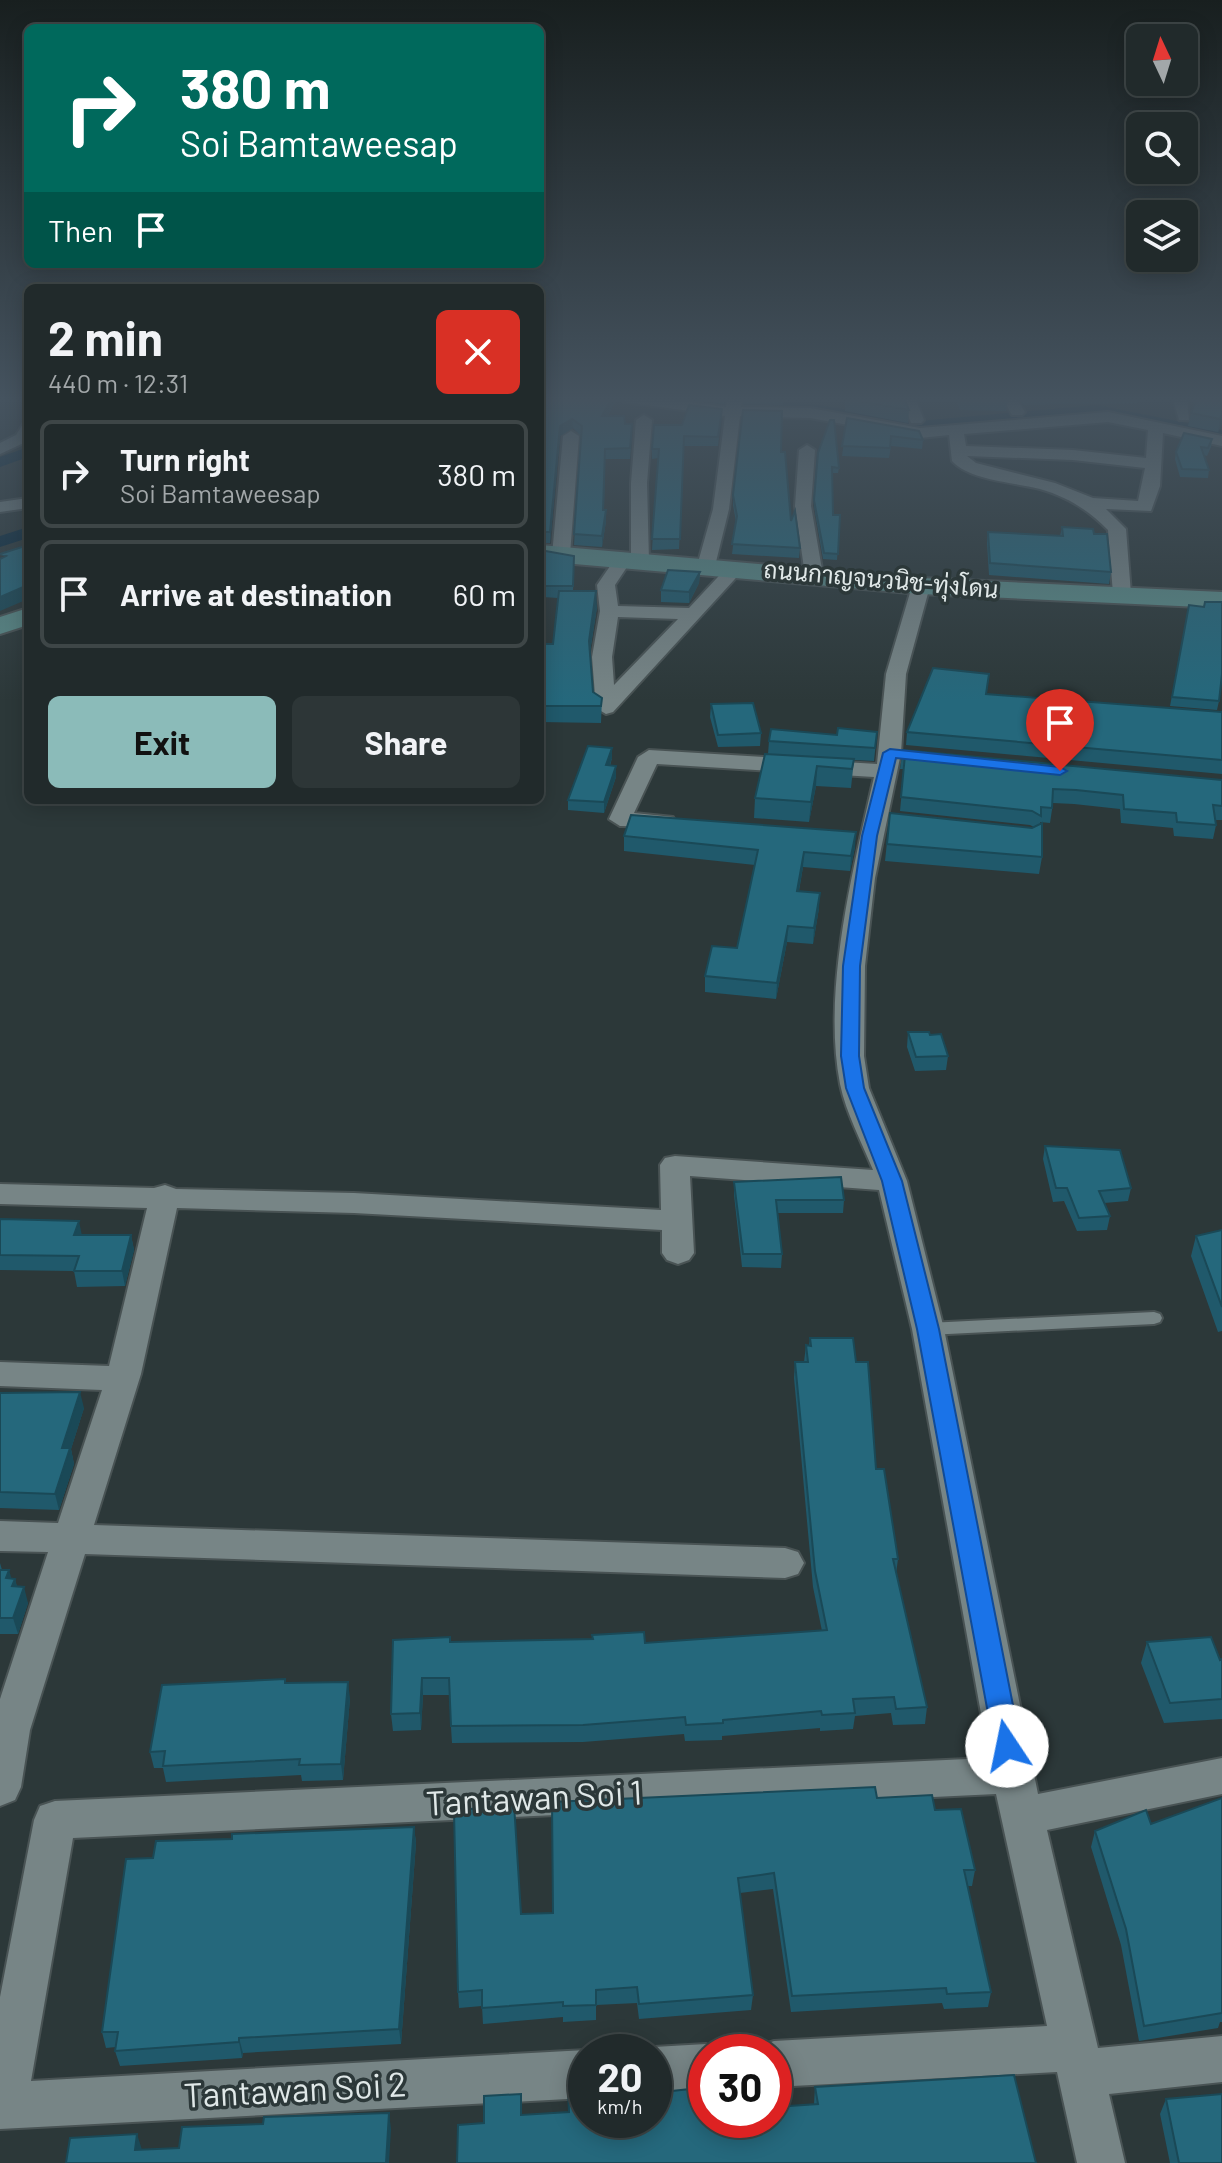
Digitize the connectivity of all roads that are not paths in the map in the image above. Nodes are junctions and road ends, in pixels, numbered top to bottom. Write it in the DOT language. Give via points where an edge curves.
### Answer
graph roads {
  1 [pos="560,499"];
  2 [pos="637,499"];
  3 [pos="722,499"];
  4 [pos="804,499"];
  5 [pos="1080,499"];
  6 [pos="1148,499"];
  7 [pos="1090,503"];
  8 [pos="24,504"];
  9 [pos="0,507"];
  10 [pos="550,554"];
  11 [pos="592,558"];
  12 [pos="631,561"];
  13 [pos="706,566"];
  14 [pos="736,568"];
  15 [pos="814,575"];
  16 [pos="606,585"];
  17 [pos="921,586"];
  18 [pos="1122,594"];
  19 [pos="1222,600"];
  20 [pos="609,611"];
  21 [pos="691,614"];
  22 [pos="24,617"];
  23 [pos="0,626"];
  24 [pos="894,760"];
  25 [pos="683,823"];
  26 [pos="892,1181"];
  27 [pos="0,1194"];
  28 [pos="165,1195"];
  29 [pos="677,1221"];
  30 [pos="678,1253"];
  31 [pos="1154,1318"];
  32 [pos="928,1329"];
  33 [pos="0,1374"];
  34 [pos="121,1379"];
  35 [pos="0,1536"];
  36 [pos="73,1540"];
  37 [pos="785,1563"];
  38 [pos="5,1730"];
  39 [pos="1013,1775"];
  40 [pos="1222,1776"];
  41 [pos="0,1787"];
  42 [pos="1024,1816"];
  43 [pos="1222,2059"];
  44 [pos="1077,2061"];
  45 [pos="792,2064"];
  46 [pos="568,2075"];
  47 [pos="3,2106"];
  48 [pos="1101,2163"];
  1 -- 10 [label="street"];
  2 -- 12 [label="street"];
  3 -- 13 [label="street"];
  4 -- 15 [label="street"];
  5 -- 7 [label="street"];
  6 -- 7 [label="street" via="1145,507"];
  7 -- 18 [label="street" via="1115,525"];
  8 -- 9 [label="street"];
  10 -- 11 [label="street, ถนนกาญจนวนิช-ทุ่งโดน"];
  11 -- 12 [label="street, ถนนกาญจนวนิช-ทุ่งโดน"];
  11 -- 16 [label="street" via="591,574"];
  12 -- 13 [label="street, ถนนกาญจนวนิช-ทุ่งโดน"];
  12 -- 16 [label="street"];
  13 -- 14 [label="street, ถนนกาญจนวนิช-ทุ่งโดน"];
  14 -- 15 [label="street, ถนนกาญจนวนิช-ทุ่งโดน"];
  14 -- 21 [label="street"];
  15 -- 17 [label="street, ถนนกาญจนวนิช-ทุ่งโดน"];
  16 -- 20 [label="street"];
  17 -- 18 [label="street, ถนนกาญจนวนิช-ทุ่งโดน"];
  17 -- 24 [label="street" via="896,674"];
  18 -- 19 [label="street, ถนนกาญจนวนิช-ทุ่งโดน"];
  20 -- 21 [label="street"];
  20 -- 21 [label="street" via="602,657 606,708"];
  22 -- 23 [label="street"];
  24 -- 25 [label="street" via="649,757 620,819"];
  24 -- 26 [label="street" via="876,828 852,966 850,1056 855,1088"];
  26 -- 29 [label="street" via="675,1165"];
  26 -- 32 [label="street"];
  27 -- 28 [label="street"];
  28 -- 29 [label="street"];
  28 -- 34 [label="street"];
  29 -- 30 [label="street"];
  31 -- 32 [label="lane"];
  32 -- 39 [label="street"];
  33 -- 34 [label="street"];
  34 -- 36 [label="street"];
  35 -- 36 [label="street"];
  36 -- 37 [label="street"];
  36 -- 38 [label="street"];
  38 -- 41 [label="street"];
  39 -- 42 [label="street"];
  39 -- 47 [label="street, Tantawan Soi 1" via="55,1820"];
  40 -- 42 [label="street"];
  42 -- 44 [label="street"];
  43 -- 44 [label="street"];
  44 -- 45 [label="street"];
  44 -- 48 [label="street"];
  46 -- 47 [label="street, Tantawan Soi 2"];
}
